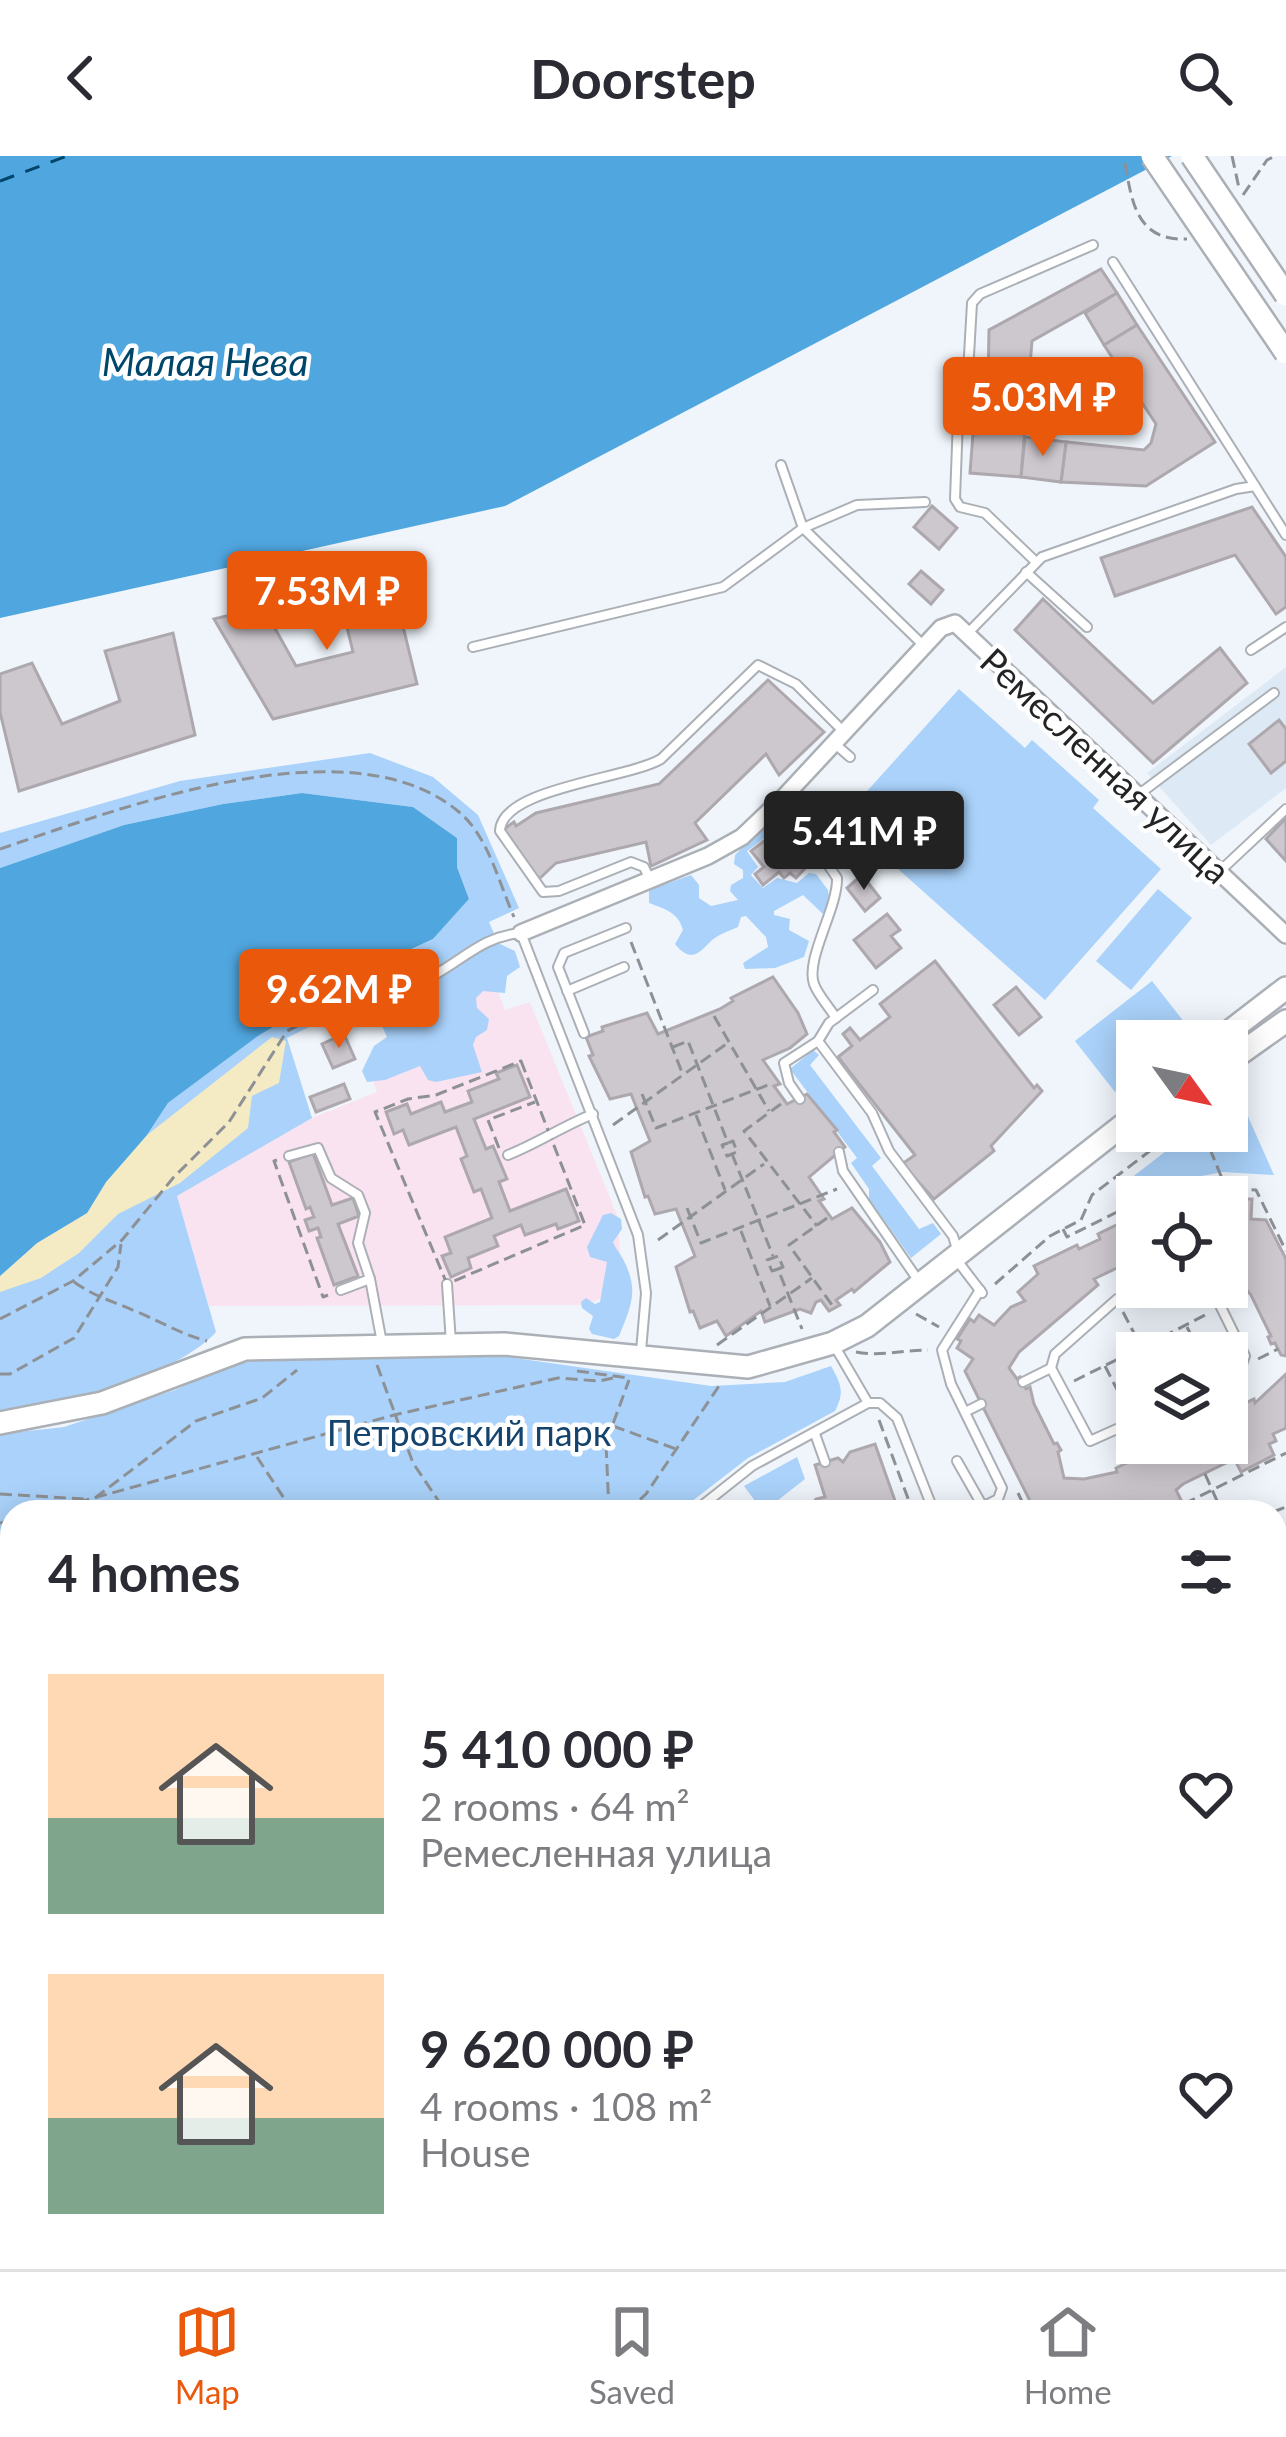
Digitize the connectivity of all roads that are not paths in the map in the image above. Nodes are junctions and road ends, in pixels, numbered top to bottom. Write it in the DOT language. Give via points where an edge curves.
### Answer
graph roads {
  1 [pos="1152,156"];
  2 [pos="1192,156"];
  3 [pos="1093,245"];
  4 [pos="1113,262"];
  5 [pos="1286,295"];
  6 [pos="1286,353"];
  7 [pos="781,465"];
  8 [pos="1255,486"];
  9 [pos="925,502"];
  10 [pos="803,528"];
  11 [pos="1286,535"];
  12 [pos="1036,562"];
  13 [pos="1025,572"];
  14 [pos="1087,627"];
  15 [pos="1286,627"];
  16 [pos="967,634"];
  17 [pos="924,646"];
  18 [pos="473,647"];
  19 [pos="1251,650"];
  20 [pos="1274,693"];
  21 [pos="839,738"];
  22 [pos="850,757"];
  23 [pos="1138,795"];
  24 [pos="783,798"];
  25 [pos="1286,809"];
  26 [pos="1220,871"];
  27 [pos="650,880"];
  28 [pos="550,892"];
  29 [pos="560,917"];
  30 [pos="626,928"];
  31 [pos="521,933"];
  32 [pos="1286,935"];
  33 [pos="624,968"];
  34 [pos="1286,988"];
  35 [pos="873,990"];
  36 [pos="569,995"];
  37 [pos="550,1008"];
  38 [pos="351,1018"];
  39 [pos="836,1018"];
  40 [pos="1244,1020"];
  41 [pos="1286,1022"];
  42 [pos="584,1033"];
  43 [pos="818,1041"];
  44 [pos="1248,1048"];
  45 [pos="800,1099"];
  46 [pos="593,1114"];
  47 [pos="1116,1134"];
  48 [pos="839,1152"];
  49 [pos="508,1155"];
  50 [pos="289,1156"];
  51 [pos="958,1258"];
  52 [pos="370,1280"];
  53 [pos="447,1284"];
  54 [pos="922,1286"];
  55 [pos="341,1290"];
  56 [pos="1116,1300"];
  57 [pos="451,1344"];
  58 [pos="841,1347"];
  59 [pos="378,1352"];
  60 [pos="1051,1368"];
  61 [pos="633,1369"];
  62 [pos="1023,1382"];
  63 [pos="868,1403"];
  64 [pos="981,1404"];
  65 [pos="965,1412"];
  66 [pos="0,1423"];
  67 [pos="1116,1429"];
  68 [pos="815,1434"];
  69 [pos="957,1461"];
  70 [pos="825,1462"];
  71 [pos="709,1500"];
  72 [pos="929,1500"];
  73 [pos="980,1500"];
  74 [pos="997,1500"];
  1 -- 6 [label="street, bridge"];
  2 -- 5 [label="street, bridge"];
  3 -- 12 [label="lane" via="972,303 955,499 985,513"];
  4 -- 8 [label="lane"];
  7 -- 10 [label="lane"];
  8 -- 11 [label="lane"];
  8 -- 12 [label="lane"];
  9 -- 10 [label="lane" via="857,505"];
  10 -- 17 [label="lane"];
  10 -- 18 [label="lane" via="723,587"];
  12 -- 13 [label="lane"];
  13 -- 14 [label="lane"];
  13 -- 16 [label="lane"];
  15 -- 19 [label="lane"];
  16 -- 17 [label="street, Ремесленная улица" via="956,623"];
  16 -- 23 [label="street, Ремесленная улица"];
  17 -- 21 [label="street"];
  20 -- 23 [label="lane"];
  21 -- 22 [label="lane"];
  21 -- 24 [label="street"];
  21 -- 28 [label="lane" via="796,684 765,665 752,668 661,759 533,796 503,816 500,831 537,887"];
  23 -- 26 [label="street, Ремесленная улица"];
  24 -- 27 [label="street" via="725,848"];
  24 -- 39 [label="lane" via="837,878 812,969"];
  25 -- 26 [label="lane"];
  26 -- 32 [label="street, Ремесленная улица"];
  27 -- 28 [label="lane" via="631,862"];
  27 -- 29 [label="street"];
  28 -- 29 [label="lane"];
  29 -- 31 [label="street"];
  30 -- 36 [label="lane" via="564,953 558,968"];
  31 -- 37 [label="lane"];
  31 -- 38 [label="lane" via="477,945"];
  33 -- 36 [label="lane"];
  34 -- 40 [label="street"];
  35 -- 39 [label="lane"];
  36 -- 37 [label="lane"];
  36 -- 42 [label="lane"];
  37 -- 46 [label="lane"];
  39 -- 43 [label="lane"];
  41 -- 44 [label="street"];
  43 -- 45 [label="lane" via="784,1063"];
  43 -- 51 [label="lane" via="952,1236"];
  46 -- 49 [label="lane"];
  46 -- 61 [label="lane" via="641,1250 646,1311"];
  47 -- 51 [label="street"];
  48 -- 54 [label="lane" via="843,1171"];
  50 -- 52 [label="lane" via="317,1148 338,1185 358,1195 358,1243"];
  51 -- 54 [label="street"];
  51 -- 65 [label="lane" via="981,1292 942,1350"];
  52 -- 55 [label="lane"];
  52 -- 59 [label="lane"];
  53 -- 57 [label="lane"];
  54 -- 58 [label="street"];
  56 -- 60 [label="lane" via="1055,1354"];
  57 -- 59 [label="street"];
  57 -- 61 [label="street" via="519,1345"];
  58 -- 61 [label="street" via="748,1367"];
  58 -- 63 [label="lane"];
  59 -- 66 [label="street" via="245,1349 101,1403"];
  60 -- 62 [label="lane"];
  60 -- 67 [label="lane" via="1090,1441"];
  63 -- 68 [label="lane"];
  63 -- 72 [label="lane" via="897,1418"];
  64 -- 65 [label="lane"];
  65 -- 74 [label="lane" via="1002,1488"];
  68 -- 70 [label="lane"];
  68 -- 71 [label="lane" via="752,1466"];
  69 -- 73 [label="lane"];
}
